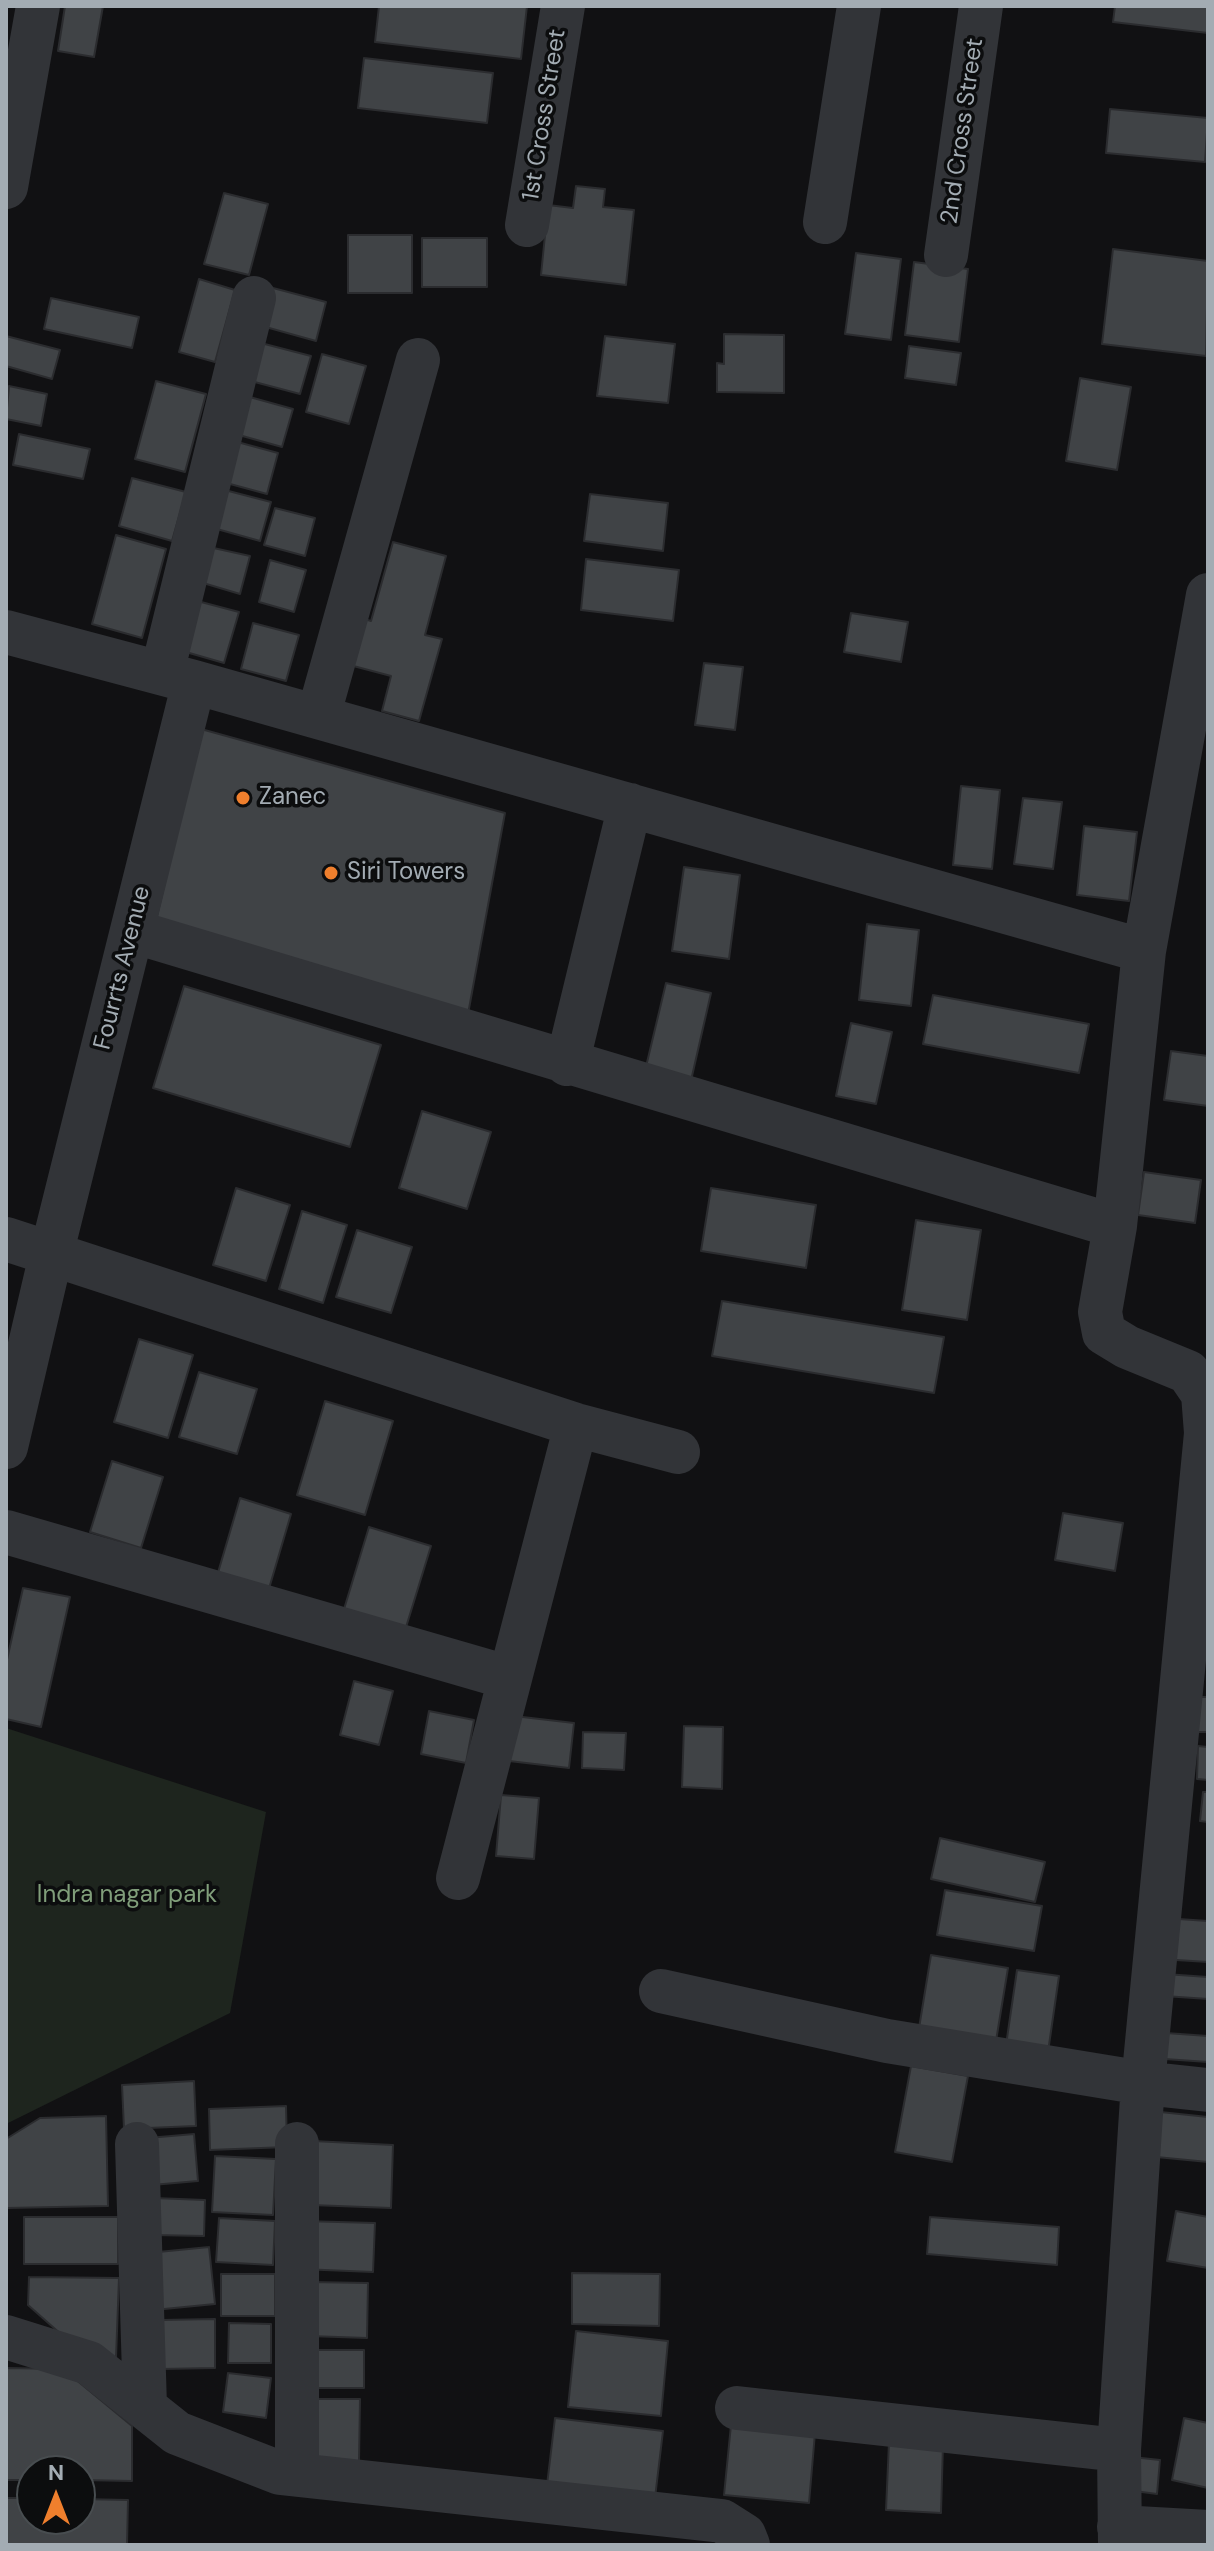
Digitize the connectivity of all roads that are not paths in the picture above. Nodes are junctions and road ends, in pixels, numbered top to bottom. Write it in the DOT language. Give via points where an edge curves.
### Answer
graph roads {
  1 [pos="38,6"];
  2 [pos="563,6"];
  3 [pos="859,6"];
  4 [pos="981,6"];
  5 [pos="6,187"];
  6 [pos="825,222"];
  7 [pos="527,225"];
  8 [pos="946,255"];
  9 [pos="254,298"];
  10 [pos="418,360"];
  11 [pos="1208,595"];
  12 [pos="6,632"];
  13 [pos="178,678"];
  14 [pos="318,717"];
  15 [pos="630,805"];
  16 [pos="132,931"];
  17 [pos="1144,951"];
  18 [pos="567,1064"];
  19 [pos="1115,1226"];
  20 [pos="6,1239"];
  21 [pos="51,1255"];
  22 [pos="576,1425"];
  23 [pos="6,1447"];
  24 [pos="678,1452"];
  25 [pos="6,1532"];
  26 [pos="510,1678"];
  27 [pos="458,1878"];
  28 [pos="661,1991"];
  29 [pos="1143,2083"];
  30 [pos="1208,2090"];
  31 [pos="137,2144"];
  32 [pos="297,2144"];
  33 [pos="6,2337"];
  34 [pos="145,2407"];
  35 [pos="737,2408"];
  36 [pos="1119,2450"];
  37 [pos="297,2474"];
  38 [pos="1208,2532"];
  39 [pos="1120,2536"];
  40 [pos="748,2545"];
  1 -- 5 [label="street"];
  2 -- 7 [label="street, 1st Cross Street"];
  3 -- 6 [label="street"];
  4 -- 8 [label="street, 2nd Cross Street"];
  9 -- 13 [label="street, Fourrts Avenue"];
  10 -- 14 [label="street"];
  11 -- 17 [label="street"];
  12 -- 13 [label="street"];
  13 -- 14 [label="street"];
  13 -- 16 [label="street, Fourrts Avenue"];
  14 -- 15 [label="street"];
  15 -- 17 [label="street"];
  15 -- 18 [label="street"];
  16 -- 18 [label="street"];
  16 -- 21 [label="street, Fourrts Avenue"];
  17 -- 19 [label="street"];
  18 -- 19 [label="street"];
  19 -- 29 [label="street" via="1100,1312 1104,1333 1188,1372 1203,1394 1206,1433"];
  20 -- 21 [label="street"];
  21 -- 22 [label="street"];
  21 -- 23 [label="street, Fourrts Avenue"];
  22 -- 24 [label="street"];
  22 -- 26 [label="street"];
  25 -- 26 [label="street"];
  26 -- 27 [label="street"];
  28 -- 29 [label="street" via="887,2041"];
  29 -- 30 [label="street"];
  29 -- 36 [label="street"];
  31 -- 34 [label="street"];
  32 -- 37 [label="street"];
  33 -- 34 [label="street" via="89,2363"];
  34 -- 37 [label="street" via="177,2433 280,2473"];
  35 -- 36 [label="street"];
  36 -- 39 [label="street"];
  37 -- 40 [label="street" via="722,2521 744,2535"];
  38 -- 39 [label="street"];
}
